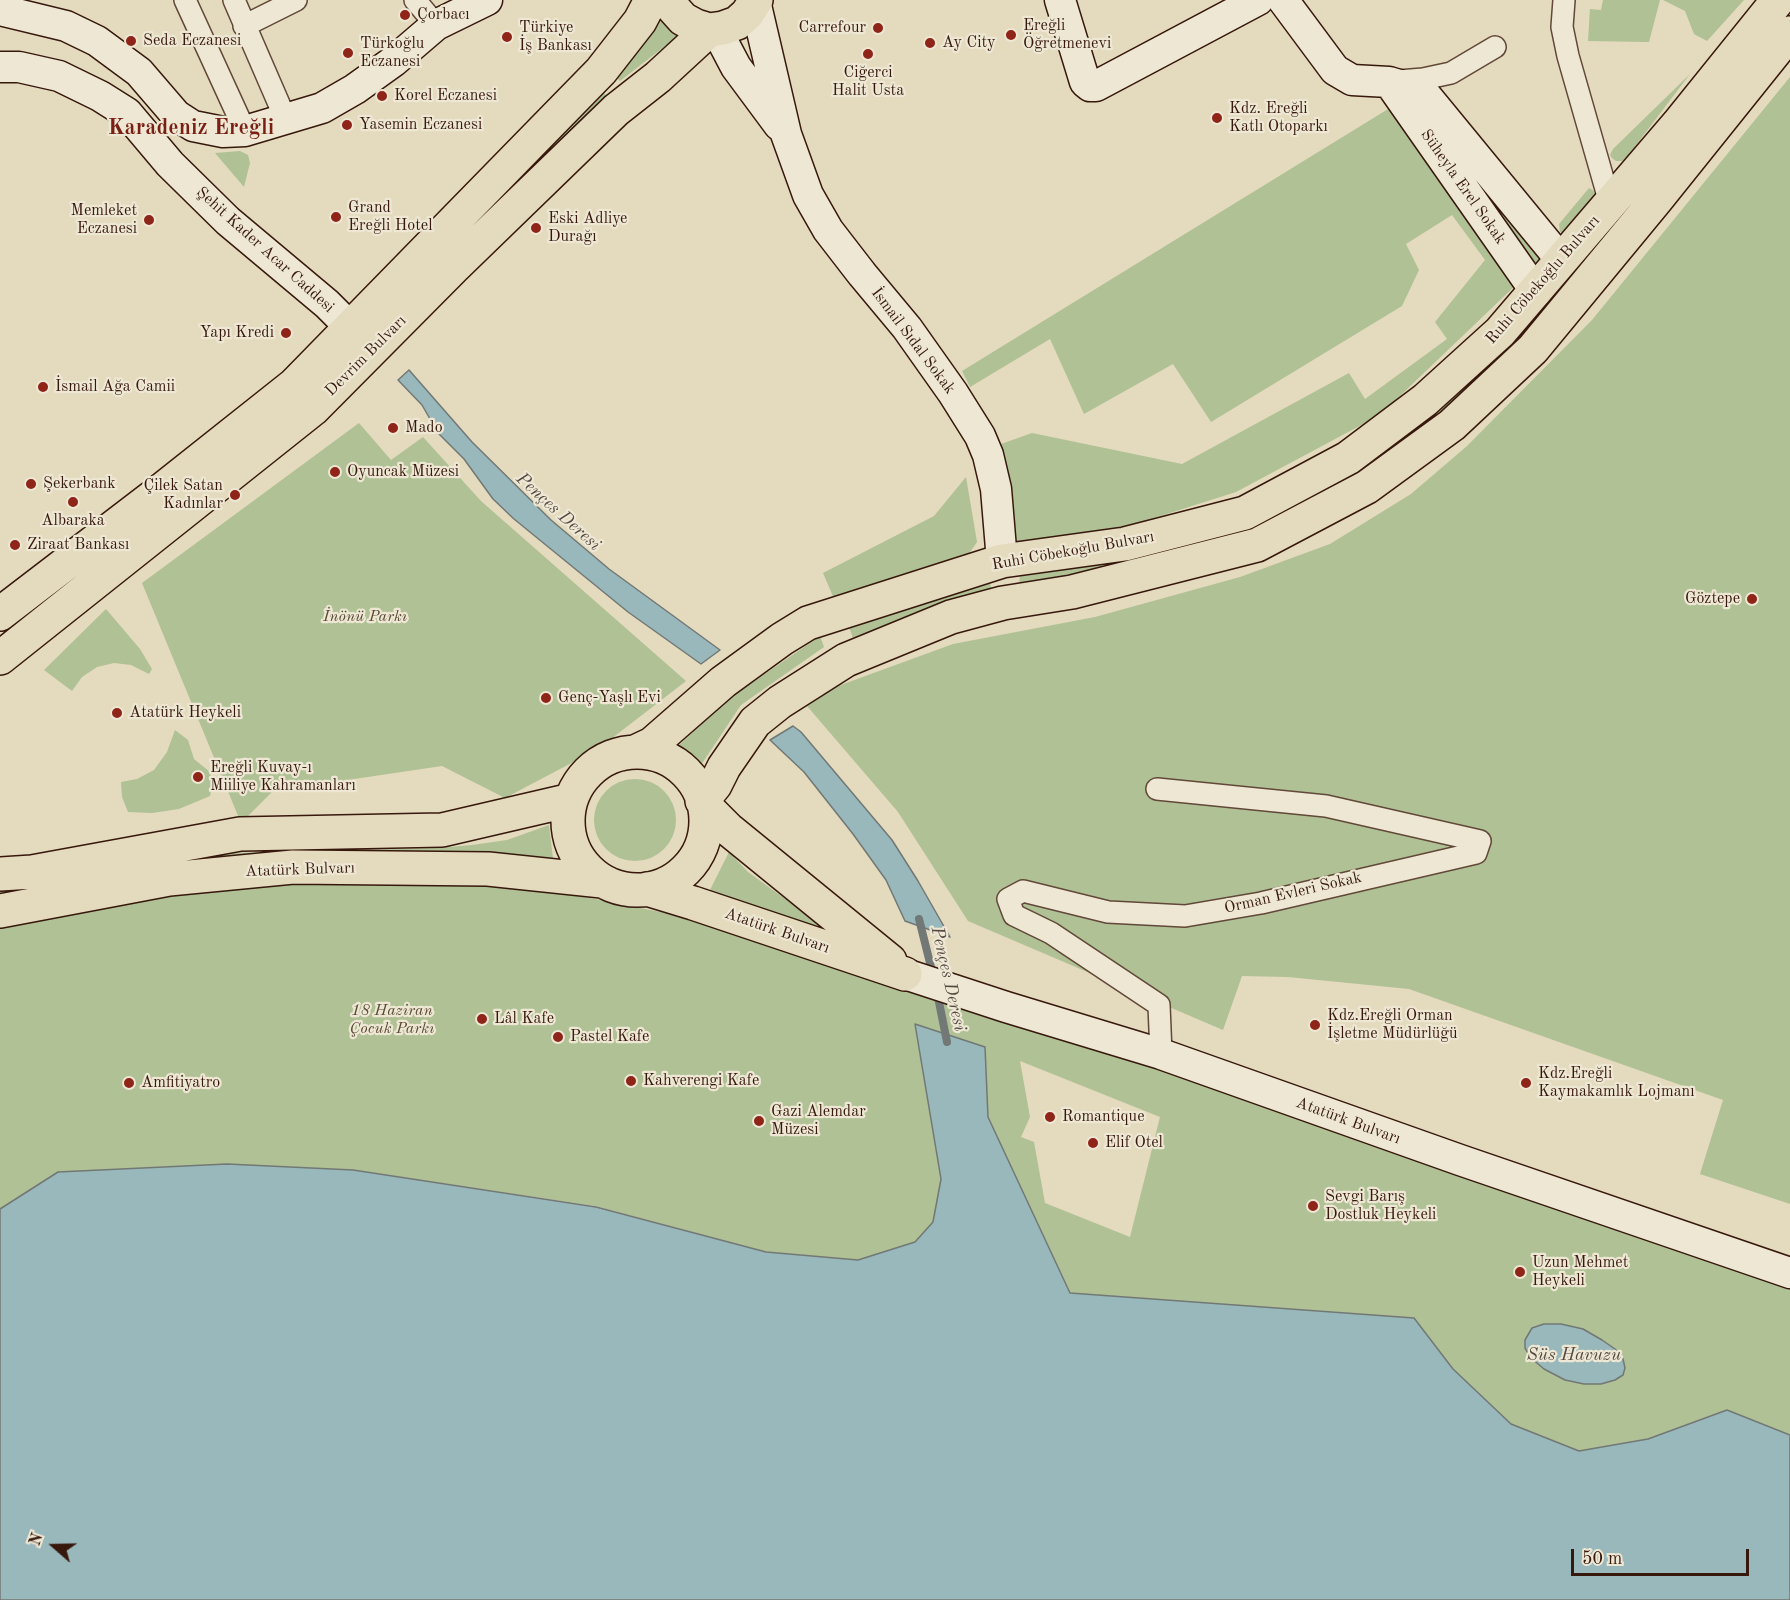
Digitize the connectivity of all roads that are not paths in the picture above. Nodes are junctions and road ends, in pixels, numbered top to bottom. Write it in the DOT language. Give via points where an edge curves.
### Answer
graph roads {
  1 [pos="185,0"];
  2 [pos="234,0"];
  3 [pos="296,0"];
  4 [pos="415,0"];
  5 [pos="487,0"];
  6 [pos="651,0"];
  7 [pos="670,0"];
  8 [pos="1060,0"];
  9 [pos="1258,0"];
  10 [pos="1283,0"];
  11 [pos="1564,0"];
  12 [pos="1778,0"];
  13 [pos="755,1"];
  14 [pos="0,10"];
  15 [pos="244,26"];
  16 [pos="436,26"];
  17 [pos="713,29"];
  18 [pos="1790,33"];
  19 [pos="1495,46"];
  20 [pos="0,67"];
  21 [pos="1389,82"];
  22 [pos="286,120"];
  23 [pos="245,131"];
  24 [pos="786,134"];
  25 [pos="1610,203"];
  26 [pos="1561,260"];
  27 [pos="1536,292"];
  28 [pos="351,328"];
  29 [pos="1002,561"];
  30 [pos="1003,603"];
  31 [pos="0,614"];
  32 [pos="825,616"];
  33 [pos="0,658"];
  34 [pos="846,660"];
  35 [pos="635,752"];
  36 [pos="1157,789"];
  37 [pos="571,800"];
  38 [pos="703,803"];
  39 [pos="0,874"];
  40 [pos="602,881"];
  41 [pos="647,889"];
  42 [pos="0,911"];
  43 [pos="914,977"];
  44 [pos="1161,1054"];
  45 [pos="1790,1273"];
  1 -- 23 [label="street"];
  2 -- 15 [label="street"];
  3 -- 15 [label="street"];
  4 -- 16 [label="street"];
  5 -- 16 [label="main road"];
  6 -- 28 [label="main road, Devrim Bulvarı" via="640,21 601,71"];
  7 -- 17 [label="main road" via="683,19"];
  8 -- 9 [label="main road" via="1085,82 1090,86"];
  10 -- 21 [label="main road, Süheyla Erel Sokak" via="1335,70 1352,80"];
  11 -- 25 [label="street" via="1562,27 1568,56"];
  12 -- 25 [label="main road, Ruhi Cöbekoğlu Bulvarı"];
  13 -- 17 [label="main road, Devrim Bulvarı" via="736,23"];
  13 -- 24 [label="main road, İsmail Sıdal Sokak"];
  14 -- 23 [label="main road" via="66,26 98,41 138,72 176,115 194,126 223,132"];
  15 -- 22 [label="street"];
  16 -- 22 [label="main road" via="355,89 322,108"];
  17 -- 24 [label="main road, İsmail Sıdal Sokak"];
  17 -- 33 [label="main road, Devrim Bulvarı" via="616,110 313,409"];
  18 -- 30 [label="main road" via="1533,350 1452,425 1367,487 1257,545 1072,592"];
  19 -- 21 [label="street" via="1451,73"];
  20 -- 28 [label="main road, Şehit Kader Acar Caddesi" via="59,76 127,113 170,164 228,221"];
  21 -- 26 [label="main road, Süheyla Erel Sokak" via="1423,92"];
  21 -- 27 [label="main road, Süheyla Erel Sokak"];
  22 -- 23 [label="main road"];
  24 -- 29 [label="main road, İsmail Sıdal Sokak" via="808,195 828,230 907,328 980,436 996,489"];
  25 -- 26 [label="main road, Ruhi Cöbekoğlu Bulvarı"];
  26 -- 27 [label="main road, Ruhi Cöbekoğlu Bulvarı"];
  27 -- 29 [label="main road, Ruhi Cöbekoğlu Bulvarı" via="1500,332 1408,413 1348,458 1245,513 1125,544"];
  28 -- 31 [label="main road, Devrim Bulvarı" via="294,385"];
  29 -- 30 [label="main road"];
  29 -- 32 [label="main road, Ruhi Cöbekoğlu Bulvarı"];
  30 -- 34 [label="main road" via="951,617"];
  32 -- 34 [label="main road"];
  32 -- 35 [label="main road, Ruhi Cöbekoğlu Bulvarı" via="782,639 723,682 652,744"];
  34 -- 38 [label="main road" via="755,722"];
  35 -- 37 [label="main road, Atatürk Bulvarı" via="614,755 595,765 580,781"];
  35 -- 38 [label="main road, Atatürk Bulvarı" via="654,754 686,772"];
  36 -- 44 [label="street, Orman Evleri Sokak" via="1326,806 1480,841 1476,853 1261,903 1185,916 1108,912 1023,891 1008,899 1014,915 1051,933 1159,1005"];
  37 -- 39 [label="main road" via="441,830 240,834 32,872"];
  37 -- 40 [label="main road, Atatürk Bulvarı" via="567,823 572,846 584,866"];
  38 -- 41 [label="main road, Atatürk Bulvarı" via="705,828 699,850 669,882"];
  38 -- 43 [label="main road, Atatürk Bulvarı" via="728,829"];
  40 -- 41 [label="main road, Atatürk Bulvarı" via="624,889"];
  40 -- 42 [label="main road, Atatürk Bulvarı" via="488,869 293,867 169,879"];
  41 -- 43 [label="main road, Atatürk Bulvarı"];
  43 -- 44 [label="main road, Atatürk Bulvarı"];
  44 -- 45 [label="main road, Atatürk Bulvarı"];
}
